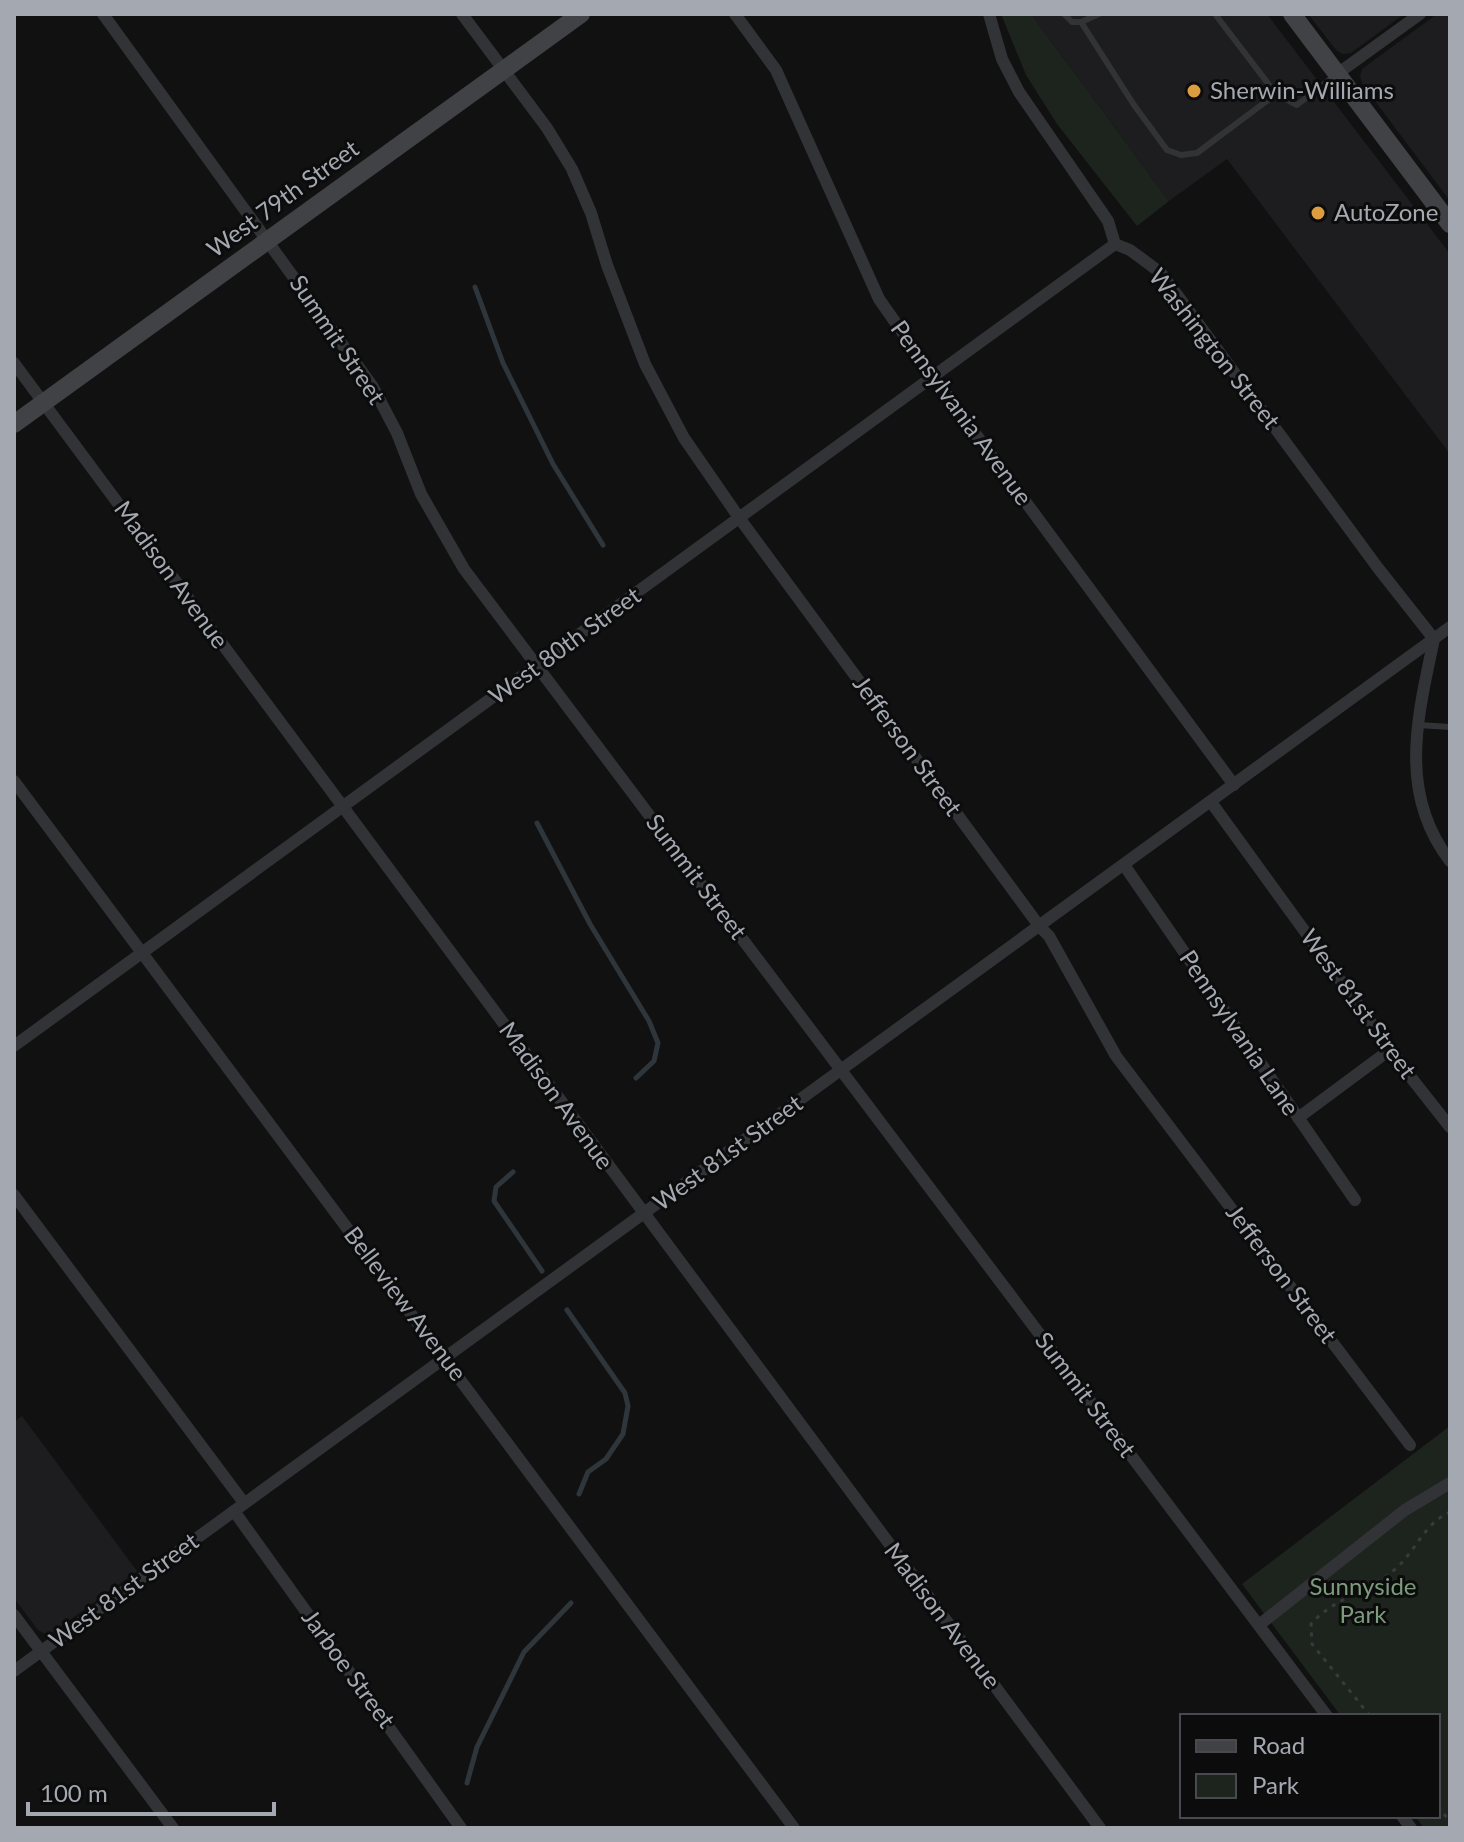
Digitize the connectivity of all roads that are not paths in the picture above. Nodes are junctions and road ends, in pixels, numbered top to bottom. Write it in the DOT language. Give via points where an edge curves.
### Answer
graph roads {
  1 [pos="103,14"];
  2 [pos="462,14"];
  3 [pos="581,14"];
  4 [pos="735,14"];
  5 [pos="989,14"];
  6 [pos="1064,14"];
  7 [pos="1099,14"];
  8 [pos="1215,14"];
  9 [pos="1292,14"];
  10 [pos="1420,14"];
  11 [pos="1081,22"];
  12 [pos="503,70"];
  13 [pos="1337,74"];
  14 [pos="1276,94"];
  15 [pos="1450,224"];
  16 [pos="268,240"];
  17 [pos="1115,244"];
  18 [pos="14,363"];
  19 [pos="933,376"];
  20 [pos="43,402"];
  21 [pos="14,424"];
  22 [pos="740,519"];
  23 [pos="1450,627"];
  24 [pos="1434,639"];
  25 [pos="539,666"];
  26 [pos="1418,725"];
  27 [pos="1450,727"];
  28 [pos="14,781"];
  29 [pos="1234,785"];
  30 [pos="1211,802"];
  31 [pos="343,807"];
  32 [pos="1450,861"];
  33 [pos="1124,865"];
  34 [pos="1040,927"];
  35 [pos="141,953"];
  36 [pos="14,1046"];
  37 [pos="1391,1049"];
  38 [pos="841,1071"];
  39 [pos="1298,1118"];
  40 [pos="1450,1127"];
  41 [pos="14,1195"];
  42 [pos="1355,1200"];
  43 [pos="643,1214"];
  44 [pos="445,1358"];
  45 [pos="1410,1445"];
  46 [pos="1450,1483"];
  47 [pos="239,1507"];
  48 [pos="14,1615"];
  49 [pos="1259,1625"];
  50 [pos="41,1651"];
  51 [pos="14,1671"];
  52 [pos="1326,1714"];
  53 [pos="173,1828"];
  54 [pos="461,1828"];
  55 [pos="794,1828"];
  56 [pos="1100,1828"];
  1 -- 16 [label="street, Summit Street"];
  2 -- 12 [label="street, Jefferson Street"];
  3 -- 12 [label="street, West 79th Street"];
  4 -- 19 [label="street, Pennsylvania Avenue" via="776,70 879,299"];
  5 -- 17 [label="street" via="1002,59 1019,92 1108,221"];
  6 -- 11 [label="lane"];
  7 -- 11 [label="lane"];
  8 -- 14 [label="lane"];
  9 -- 13 [label="street"];
  10 -- 13 [label="street"];
  11 -- 14 [label="lane" via="1167,150 1197,153"];
  12 -- 16 [label="street, West 79th Street"];
  12 -- 22 [label="street, Jefferson Street" via="572,169 645,364 684,438"];
  13 -- 14 [label="lane" via="1297,105"];
  13 -- 15 [label="street"];
  16 -- 20 [label="street, West 79th Street"];
  16 -- 25 [label="street, Summit Street" via="373,387 421,494 464,569"];
  17 -- 19 [label="street, West 80th Street"];
  17 -- 24 [label="street, Washington Street" via="1161,273"];
  18 -- 20 [label="street, Madison Avenue"];
  19 -- 22 [label="street, West 80th Street"];
  19 -- 29 [label="street, Pennsylvania Avenue"];
  20 -- 21 [label="street, West 79th Street"];
  20 -- 31 [label="street, Madison Avenue"];
  22 -- 25 [label="street, West 80th Street"];
  22 -- 34 [label="street, Jefferson Street"];
  23 -- 24 [label="street, West 81st Street"];
  24 -- 26 [label="street"];
  24 -- 29 [label="street, West 81st Street"];
  25 -- 31 [label="street, West 80th Street"];
  25 -- 38 [label="street, Summit Street"];
  26 -- 27 [label="lane"];
  26 -- 32 [label="street" via="1414,762 1421,806"];
  28 -- 35 [label="street, Belleview Avenue"];
  29 -- 30 [label="street, West 81st Street"];
  30 -- 33 [label="street, West 81st Street"];
  30 -- 37 [label="street, West 81st Street"];
  31 -- 35 [label="street, West 80th Street"];
  31 -- 43 [label="street, Madison Avenue"];
  33 -- 34 [label="street, West 81st Street"];
  33 -- 39 [label="street, Pennsylvania Lane"];
  34 -- 38 [label="street, West 81st Street"];
  34 -- 45 [label="street, Jefferson Street" via="1116,1056"];
  35 -- 36 [label="street, West 80th Street"];
  35 -- 44 [label="street, Belleview Avenue"];
  37 -- 39 [label="street"];
  37 -- 40 [label="street, West 81st Street"];
  38 -- 43 [label="street, West 81st Street"];
  38 -- 49 [label="street, Summit Street"];
  39 -- 42 [label="street, Pennsylvania Lane"];
  41 -- 47 [label="street, Jarboe Street"];
  43 -- 44 [label="street, West 81st Street"];
  43 -- 56 [label="street, Madison Avenue"];
  44 -- 47 [label="street, West 81st Street"];
  44 -- 55 [label="street, Belleview Avenue"];
  46 -- 49 [label="street" via="1405,1510"];
  47 -- 50 [label="street, West 81st Street"];
  47 -- 54 [label="street, Jarboe Street"];
  48 -- 50 [label="street"];
  49 -- 52 [label="street, Summit Street"];
  50 -- 51 [label="street, West 81st Street"];
  50 -- 53 [label="street"];
}
